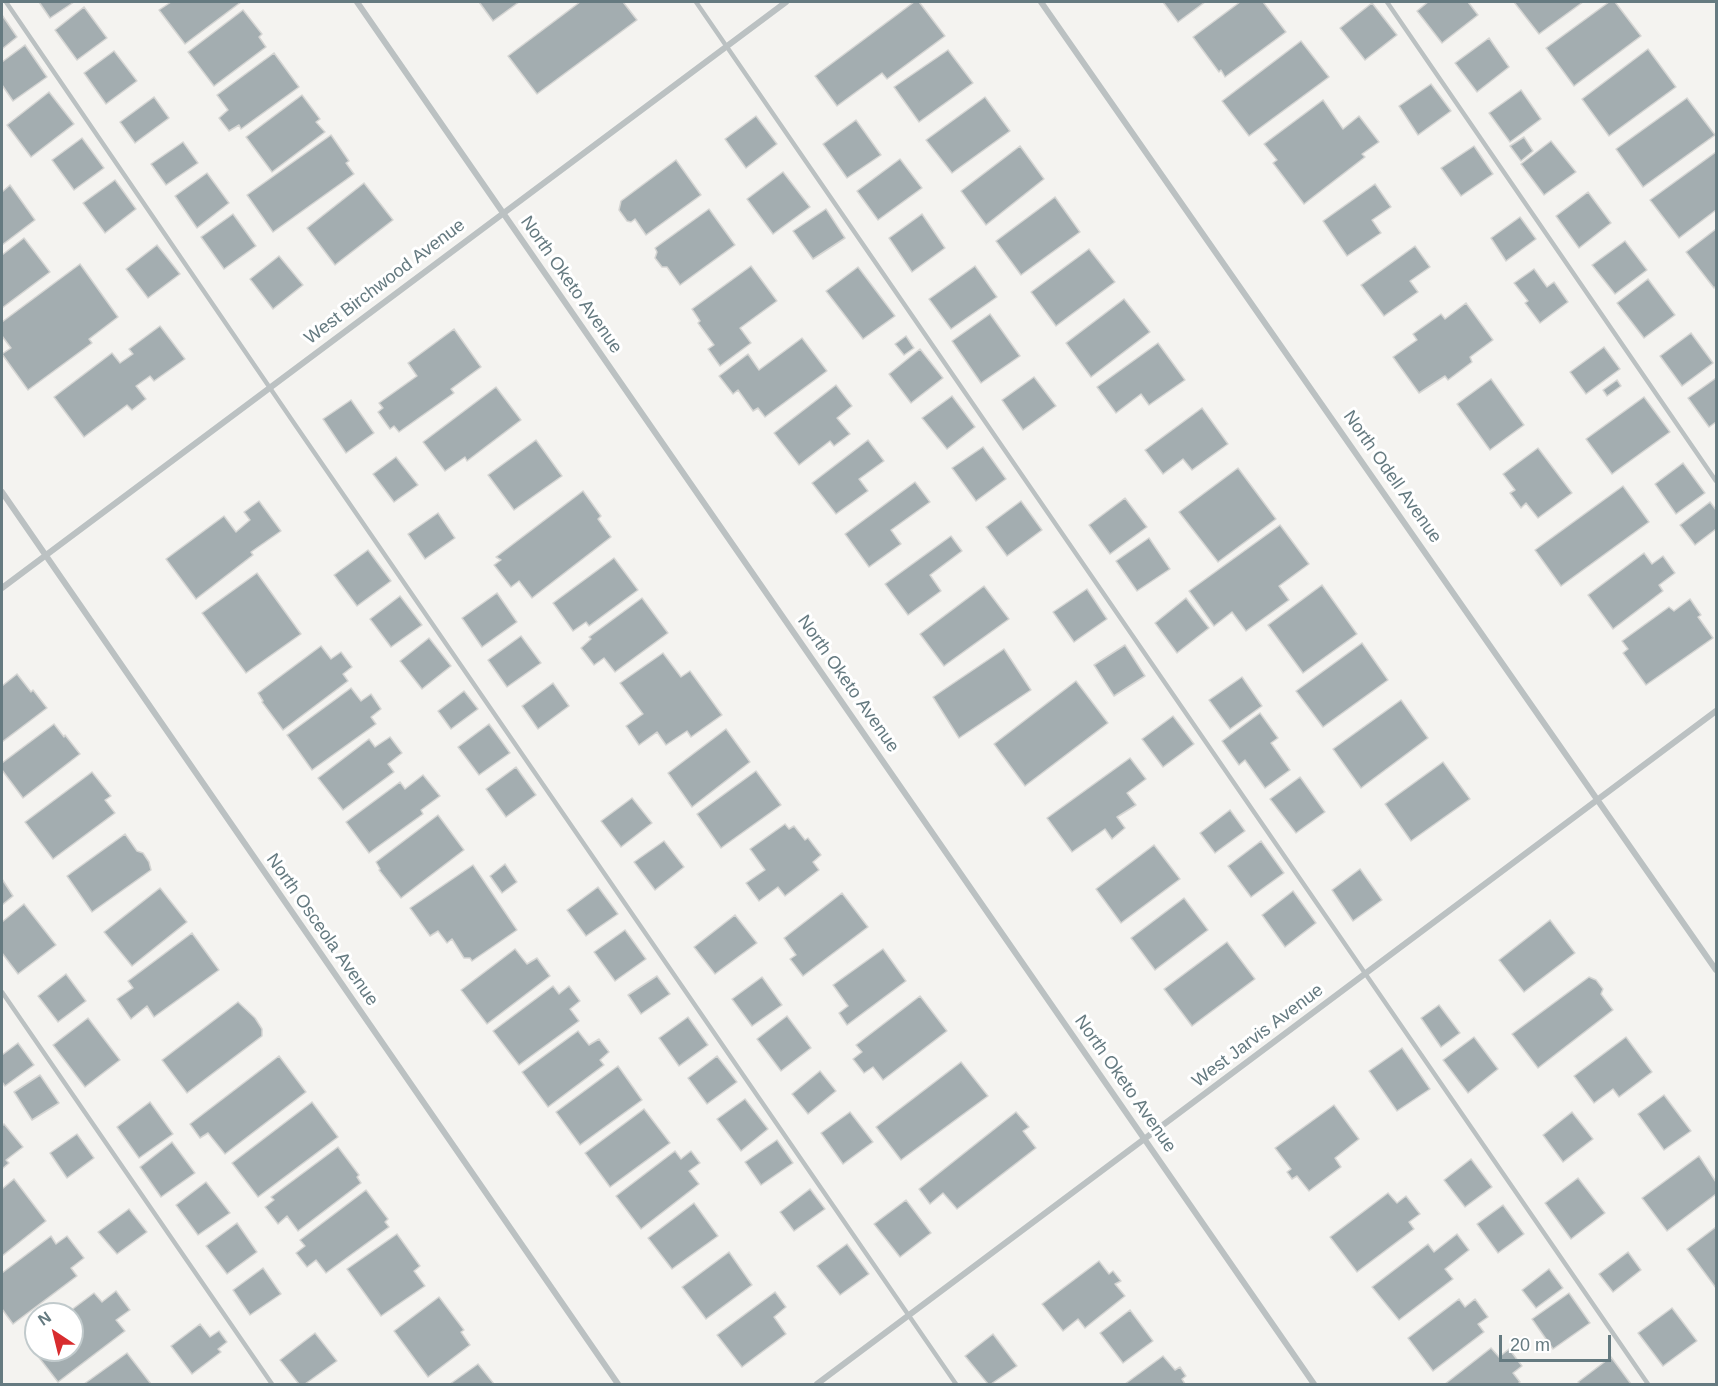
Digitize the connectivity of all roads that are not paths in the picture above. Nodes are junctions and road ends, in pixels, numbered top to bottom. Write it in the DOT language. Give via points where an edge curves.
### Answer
graph roads {
  1 [pos="6,2"];
  2 [pos="357,2"];
  3 [pos="696,2"];
  4 [pos="786,2"];
  5 [pos="1041,2"];
  6 [pos="1387,2"];
  7 [pos="727,45"];
  8 [pos="503,213"];
  9 [pos="269,387"];
  10 [pos="1716,481"];
  11 [pos="2,492"];
  12 [pos="45,555"];
  13 [pos="2,588"];
  14 [pos="1716,711"];
  15 [pos="1599,799"];
  16 [pos="1716,970"];
  17 [pos="1366,974"];
  18 [pos="2,992"];
  19 [pos="1145,1139"];
  20 [pos="909,1316"];
  21 [pos="272,1384"];
  22 [pos="618,1384"];
  23 [pos="817,1384"];
  24 [pos="956,1384"];
  25 [pos="1314,1384"];
  26 [pos="1648,1384"];
  1 -- 9 [label="lane"];
  2 -- 8 [label="street, North Oketo Avenue"];
  3 -- 7 [label="lane"];
  4 -- 7 [label="street, West Birchwood Avenue"];
  5 -- 15 [label="street, North Odell Avenue"];
  6 -- 10 [label="lane"];
  7 -- 8 [label="street, West Birchwood Avenue"];
  7 -- 17 [label="lane"];
  8 -- 9 [label="street, West Birchwood Avenue"];
  8 -- 19 [label="street, North Oketo Avenue"];
  9 -- 12 [label="street, West Birchwood Avenue"];
  9 -- 20 [label="lane"];
  11 -- 12 [label="street, North Osceola Avenue"];
  12 -- 13 [label="street, West Birchwood Avenue"];
  12 -- 22 [label="street, North Osceola Avenue"];
  14 -- 15 [label="street, West Jarvis Avenue"];
  15 -- 16 [label="street, North Odell Avenue"];
  15 -- 17 [label="street, West Jarvis Avenue"];
  17 -- 19 [label="street, West Jarvis Avenue"];
  17 -- 26 [label="lane"];
  18 -- 21 [label="lane"];
  19 -- 20 [label="street, West Jarvis Avenue"];
  19 -- 25 [label="street, North Oketo Avenue"];
  20 -- 23 [label="street, West Jarvis Avenue"];
  20 -- 24 [label="lane"];
}
